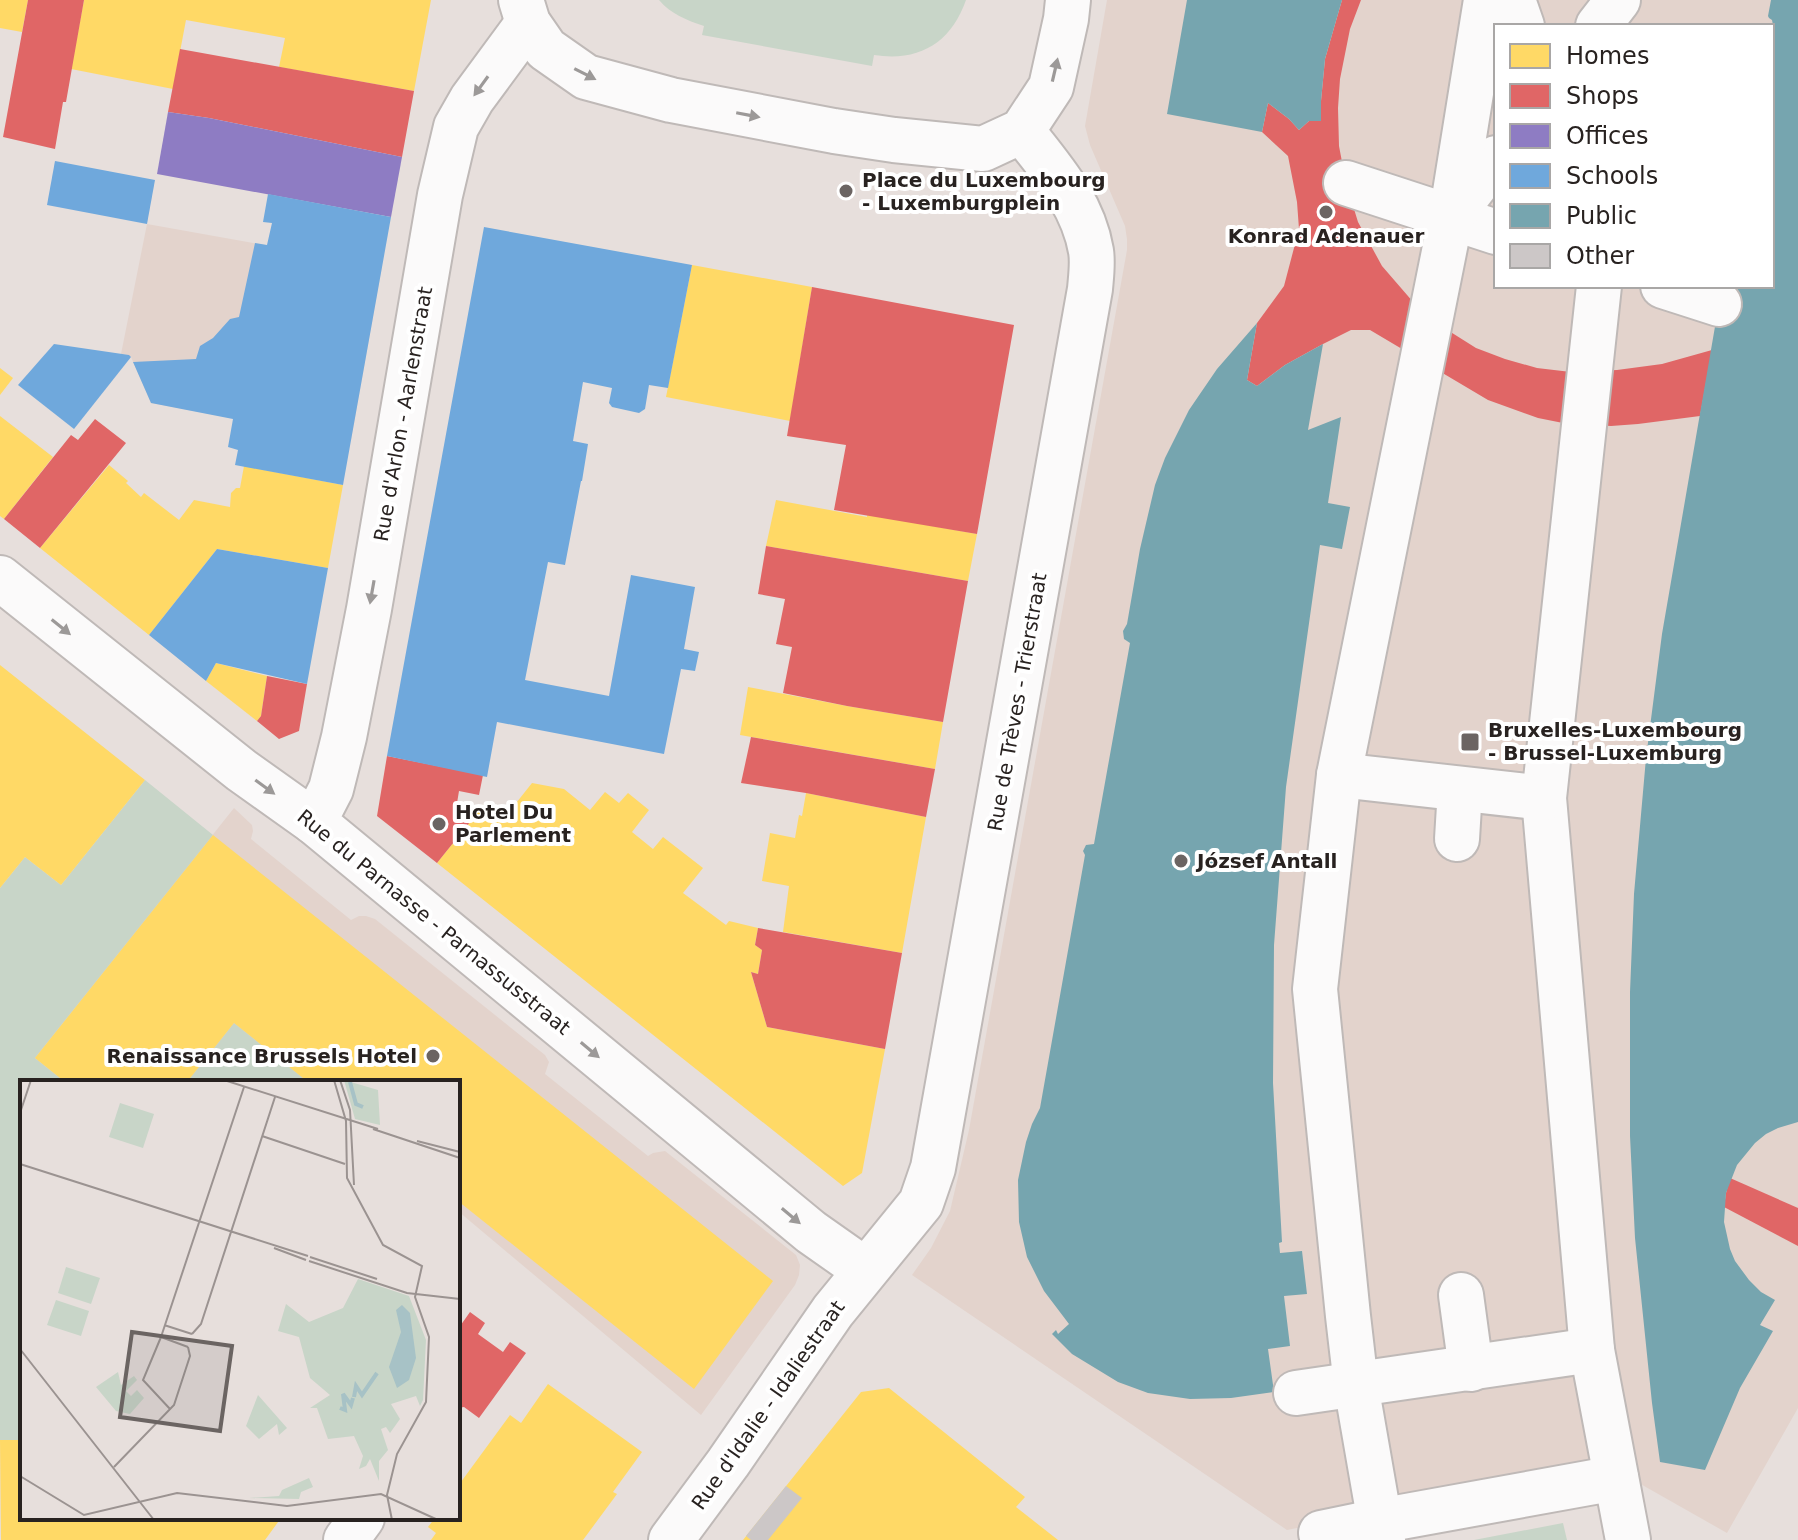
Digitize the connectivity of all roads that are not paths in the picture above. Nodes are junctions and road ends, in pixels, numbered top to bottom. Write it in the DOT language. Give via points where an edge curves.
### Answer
graph roads {
  1 [pos="1068,0"];
  2 [pos="1486,0"];
  3 [pos="1513,0"];
  4 [pos="1618,0"];
  5 [pos="1645,0"];
  6 [pos="524,11"];
  7 [pos="1521,24"];
  8 [pos="1600,24"];
  9 [pos="1641,24"];
  10 [pos="1022,131"];
  11 [pos="1494,161"];
  12 [pos="1346,183"];
  13 [pos="1451,217"];
  14 [pos="1494,231"];
  15 [pos="1599,288"];
  16 [pos="1669,288"];
  17 [pos="1719,304"];
  18 [pos="0,578"];
  19 [pos="1339,775"];
  20 [pos="1460,789"];
  21 [pos="1544,798"];
  22 [pos="314,822"];
  23 [pos="1457,839"];
  24 [pos="865,1270"];
  25 [pos="1461,1295"];
  26 [pos="1592,1350"];
  27 [pos="1471,1369"];
  28 [pos="1356,1385"];
  29 [pos="1296,1393"];
  30 [pos="1616,1478"];
  31 [pos="361,1520"];
  32 [pos="1381,1530"];
  33 [pos="1321,1533"];
  34 [pos="346,1540"];
  35 [pos="671,1540"];
  36 [pos="1628,1540"];
  10 -- 1 [label="street, one-way" via="1051,87"];
  2 -- 13 [label="street"];
  3 -- 7 [label="street"];
  4 -- 8 [label="street"];
  5 -- 9 [label="street"];
  6 -- 10 [label="street, one-way" via="546,49 586,77 671,100 834,131 983,149"];
  6 -- 22 [label="street, Rue d'Arlon - Aarlenstraat, one-way" via="456,127 344,737 331,789"];
  10 -- 24 [label="street, Rue de Trèves - Trierstraat" via="1067,189 1083,221 1092,253 1090,289 933,1168 921,1203"];
  11 -- 13 [label="street"];
  12 -- 13 [label="street"];
  13 -- 14 [label="street"];
  13 -- 19 [label="street"];
  15 -- 21 [label="street"];
  16 -- 17 [label="street"];
  18 -- 22 [label="street, Rue du Parnasse - Parnassusstraat, one-way"];
  19 -- 20 [label="street"];
  19 -- 28 [label="street" via="1315,989"];
  20 -- 21 [label="street"];
  20 -- 23 [label="street"];
  21 -- 26 [label="street"];
  22 -- 24 [label="street, Rue du Parnasse - Parnassusstraat, one-way" via="811,1232"];
  24 -- 35 [label="street, Rue d'Idalie - Idaliestraat"];
  25 -- 27 [label="street"];
  26 -- 27 [label="street"];
  26 -- 30 [label="street"];
  27 -- 28 [label="street"];
  28 -- 29 [label="street"];
  28 -- 32 [label="street"];
  30 -- 32 [label="street"];
  30 -- 36 [label="street"];
  31 -- 34 [label="street"];
  32 -- 33 [label="street"];
}
